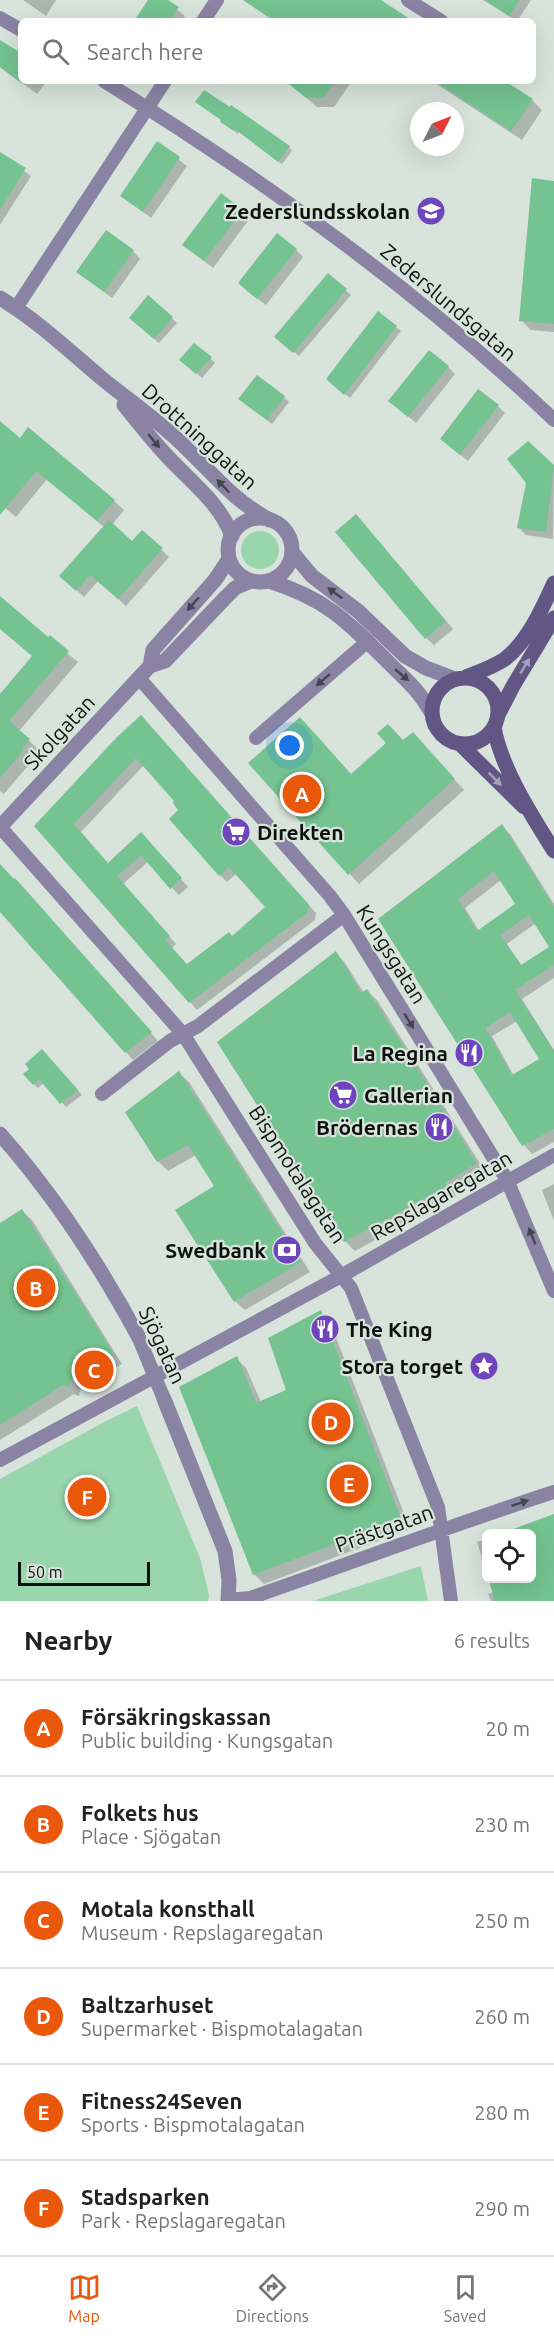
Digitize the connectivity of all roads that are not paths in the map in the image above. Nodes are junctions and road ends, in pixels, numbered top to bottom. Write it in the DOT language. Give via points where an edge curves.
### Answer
graph roads {
  1 [pos="217,0"];
  2 [pos="408,0"];
  3 [pos="0,18"];
  4 [pos="205,18"];
  5 [pos="436,18"];
  6 [pos="18,28"];
  7 [pos="109,84"];
  8 [pos="163,84"];
  9 [pos="147,108"];
  10 [pos="0,298"];
  11 [pos="16,308"];
  12 [pos="103,380"];
  13 [pos="554,420"];
  14 [pos="270,520"];
  15 [pos="232,536"];
  16 [pos="292,552"];
  17 [pos="229,559"];
  18 [pos="251,581"];
  19 [pos="269,581"];
  20 [pos="554,583"];
  21 [pos="554,618"];
  22 [pos="368,641"];
  23 [pos="150,666"];
  24 [pos="139,678"];
  25 [pos="460,678"];
  26 [pos="431,712"];
  27 [pos="496,721"];
  28 [pos="256,738"];
  29 [pos="460,744"];
  30 [pos="531,814"];
  31 [pos="0,827"];
  32 [pos="554,851"];
  33 [pos="344,915"];
  34 [pos="183,1034"];
  35 [pos="102,1094"];
  36 [pos="0,1134"];
  37 [pos="554,1155"];
  38 [pos="507,1180"];
  39 [pos="341,1276"];
  40 [pos="554,1291"];
  41 [pos="138,1336"];
  42 [pos="155,1375"];
  43 [pos="164,1399"];
  44 [pos="0,1460"];
  45 [pos="554,1492"];
  46 [pos="440,1531"];
  47 [pos="228,1601"];
  48 [pos="451,1601"];
  1 -- 4 [label="street"];
  2 -- 5 [label="street"];
  3 -- 6 [label="street"];
  7 -- 9 [label="street, Zederslundsgatan"];
  8 -- 9 [label="street"];
  9 -- 11 [label="street"];
  9 -- 13 [label="street, Zederslundsgatan" via="275,193 371,264 491,361"];
  10 -- 11 [label="street, Drottninggatan"];
  11 -- 12 [label="street, Drottninggatan" via="66,345"];
  14 -- 12 [label="street, Drottninggatan, one-way" via="242,504 179,441"];
  12 -- 15 [label="street, Drottninggatan, one-way" via="166,455 215,505"];
  14 -- 15 [label="street" via="248,521"];
  14 -- 16 [label="street" via="287,533"];
  15 -- 17 [label="street"];
  16 -- 19 [label="street" via="285,570"];
  25 -- 16 [label="street, one-way" via="426,668 405,656 358,611 312,576"];
  17 -- 18 [label="street" via="237,573"];
  17 -- 23 [label="street, Skolgatan, one-way" via="153,650"];
  18 -- 19 [label="street"];
  18 -- 23 [label="street, Skolgatan" via="235,588 165,661"];
  19 -- 22 [label="street" via="313,597"];
  20 -- 25 [label="main road" via="542,609 511,653 490,667"];
  27 -- 21 [label="main road, one-way"];
  22 -- 26 [label="street, one-way" via="420,692"];
  22 -- 28 [label="street, one-way"];
  23 -- 24 [label="street, Skolgatan"];
  24 -- 31 [label="street, Skolgatan"];
  24 -- 33 [label="street, Kungsgatan"];
  25 -- 26 [label="main road" via="438,692"];
  25 -- 27 [label="main road" via="484,683 490,689 496,697"];
  26 -- 29 [label="main road" via="443,736"];
  27 -- 29 [label="main road" via="483,739"];
  27 -- 30 [label="main road" via="497,745"];
  29 -- 30 [label="main road, one-way"];
  30 -- 32 [label="main road"];
  31 -- 34 [label="street, Bispmotalagatan"];
  33 -- 34 [label="street"];
  33 -- 38 [label="street, Kungsgatan, one-way"];
  34 -- 35 [label="street"];
  34 -- 39 [label="street, Bispmotalagatan" via="315,1243"];
  36 -- 41 [label="street, Sjögatan" via="56,1202"];
  37 -- 38 [label="street, Repslagaregatan"];
  38 -- 39 [label="street, Repslagaregatan"];
  40 -- 38 [label="street, Kungsgatan, one-way"];
  39 -- 42 [label="street, Repslagaregatan"];
  39 -- 46 [label="street, Bispmotalagatan" via="351,1288 366,1322 438,1507"];
  41 -- 42 [label="street, Sjögatan"];
  42 -- 43 [label="street, Sjögatan"];
  42 -- 44 [label="street, Repslagaregatan"];
  43 -- 47 [label="street, Sjögatan" via="225,1551"];
  46 -- 45 [label="street, Prästgatan, one-way"];
  46 -- 47 [label="street, Prästgatan" via="250,1598"];
  46 -- 48 [label="street, Bispmotalagatan"];
}
